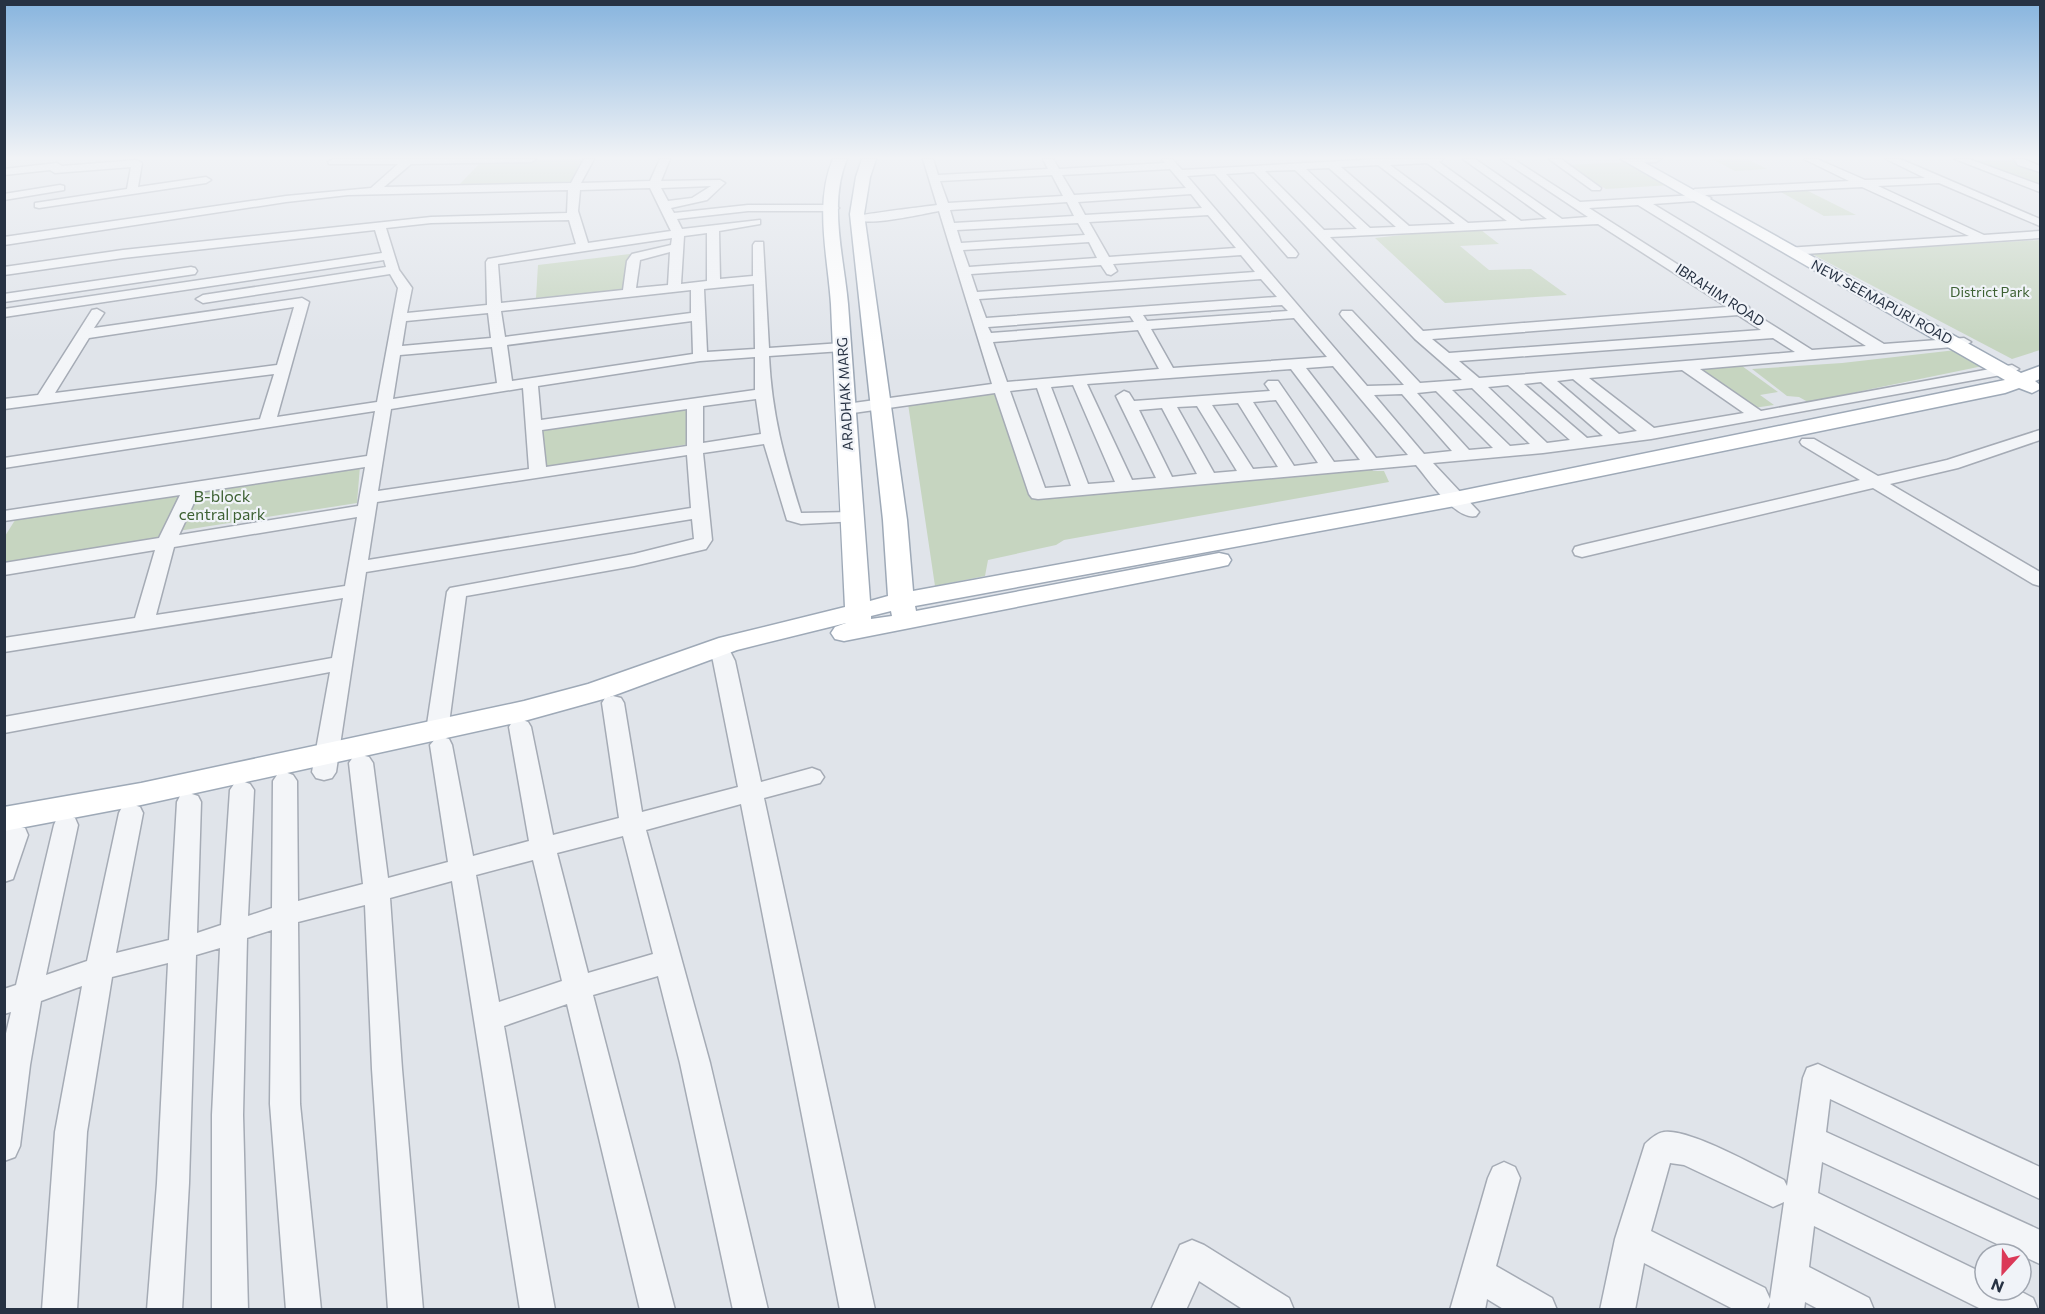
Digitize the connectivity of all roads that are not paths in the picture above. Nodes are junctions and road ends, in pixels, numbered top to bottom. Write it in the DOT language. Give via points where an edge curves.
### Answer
graph roads {
  1 [pos="70,220"];
  2 [pos="146,220"];
  3 [pos="345,220"];
  4 [pos="443,220"];
  5 [pos="574,220"];
  6 [pos="673,220"];
  7 [pos="834,220"];
  8 [pos="859,220"];
  9 [pos="948,220"];
  10 [pos="1083,220"];
  11 [pos="1218,220"];
  12 [pos="1260,220"];
  13 [pos="1309,220"];
  14 [pos="1354,220"];
  15 [pos="1395,220"];
  16 [pos="1457,220"];
  17 [pos="1514,220"];
  18 [pos="1595,220"];
  19 [pos="1602,220"];
  20 [pos="1671,220"];
  21 [pos="1742,220"];
  22 [pos="1943,220"];
  23 [pos="756,222"];
  24 [pos="1559,222"];
  25 [pos="1520,225"];
  26 [pos="380,227"];
  27 [pos="1466,227"];
  28 [pos="713,228"];
  29 [pos="1405,229"];
  30 [pos="4,230"];
  31 [pos="1366,231"];
  32 [pos="678,232"];
  33 [pos="1323,234"];
  34 [pos="2040,235"];
  35 [pos="1982,238"];
  36 [pos="4,241"];
  37 [pos="759,245"];
  38 [pos="583,246"];
  39 [pos="1240,246"];
  40 [pos="677,247"];
  41 [pos="388,249"];
  42 [pos="1099,249"];
  43 [pos="1794,250"];
  44 [pos="1292,254"];
  45 [pos="4,260"];
  46 [pos="164,262"];
  47 [pos="256,262"];
  48 [pos="1254,263"];
  49 [pos="208,268"];
  50 [pos="393,270"];
  51 [pos="4,271"];
  52 [pos="1112,273"];
  53 [pos="1265,275"];
  54 [pos="760,279"];
  55 [pos="714,284"];
  56 [pos="4,285"];
  57 [pos="697,285"];
  58 [pos="1119,285"];
  59 [pos="1275,287"];
  60 [pos="674,288"];
  61 [pos="970,291"];
  62 [pos="629,292"];
  63 [pos="4,298"];
  64 [pos="1127,298"];
  65 [pos="203,299"];
  66 [pos="1286,301"];
  67 [pos="494,306"];
  68 [pos="1744,310"];
  69 [pos="1134,312"];
  70 [pos="4,314"];
  71 [pos="97,314"];
  72 [pos="1297,314"];
  73 [pos="1347,314"];
  74 [pos="698,316"];
  75 [pos="400,318"];
  76 [pos="1142,326"];
  77 [pos="1778,333"];
  78 [pos="85,334"];
  79 [pos="1420,336"];
  80 [pos="499,342"];
  81 [pos="1960,343"];
  82 [pos="842,347"];
  83 [pos="1883,350"];
  84 [pos="394,351"];
  85 [pos="762,352"];
  86 [pos="1811,356"];
  87 [pos="700,357"];
  88 [pos="1447,358"];
  89 [pos="1336,361"];
  90 [pos="1294,364"];
  91 [pos="1686,366"];
  92 [pos="1261,367"];
  93 [pos="284,368"];
  94 [pos="1169,374"];
  95 [pos="1575,374"];
  96 [pos="1544,377"];
  97 [pos="1116,379"];
  98 [pos="1510,379"];
  99 [pos="2029,381"];
  100 [pos="531,382"];
  101 [pos="1079,382"];
  102 [pos="1475,383"];
  103 [pos="1043,385"];
  104 [pos="505,386"];
  105 [pos="1440,386"];
  106 [pos="1001,388"];
  107 [pos="1411,388"];
  108 [pos="1361,391"];
  109 [pos="763,393"];
  110 [pos="1280,395"];
  111 [pos="1243,398"];
  112 [pos="43,400"];
  113 [pos="1202,401"];
  114 [pos="695,403"];
  115 [pos="880,403"];
  116 [pos="4,404"];
  117 [pos="384,404"];
  118 [pos="1167,404"];
  119 [pos="1129,406"];
  120 [pos="846,409"];
  121 [pos="1758,416"];
  122 [pos="267,423"];
  123 [pos="534,426"];
  124 [pos="1651,434"];
  125 [pos="2040,435"];
  126 [pos="770,438"];
  127 [pos="1616,439"];
  128 [pos="1808,442"];
  129 [pos="1582,443"];
  130 [pos="695,448"];
  131 [pos="1543,448"];
  132 [pos="1506,451"];
  133 [pos="1465,456"];
  134 [pos="1420,459"];
  135 [pos="376,460"];
  136 [pos="4,463"];
  137 [pos="1372,464"];
  138 [pos="1330,468"];
  139 [pos="1289,471"];
  140 [pos="538,472"];
  141 [pos="1248,475"];
  142 [pos="1208,478"];
  143 [pos="1166,482"];
  144 [pos="1876,483"];
  145 [pos="1126,486"];
  146 [pos="192,488"];
  147 [pos="1081,490"];
  148 [pos="369,504"];
  149 [pos="1462,505"];
  150 [pos="699,512"];
  151 [pos="852,517"];
  152 [pos="7,519"];
  153 [pos="166,544"];
  154 [pos="1582,551"];
  155 [pos="359,567"];
  156 [pos="4,569"];
  157 [pos="2040,580"];
  158 [pos="355,590"];
  159 [pos="903,610"];
  160 [pos="859,621"];
  161 [pos="143,625"];
  162 [pos="4,645"];
  163 [pos="722,655"];
  164 [pos="343,663"];
  165 [pos="613,703"];
  166 [pos="4,724"];
  167 [pos="520,727"];
  168 [pos="439,738"];
  169 [pos="361,763"];
  170 [pos="326,764"];
  171 [pos="812,777"];
  172 [pos="285,781"];
  173 [pos="242,790"];
  174 [pos="752,792"];
  175 [pos="189,802"];
  176 [pos="131,813"];
  177 [pos="632,824"];
  178 [pos="66,825"];
  179 [pos="8,830"];
  180 [pos="543,847"];
  181 [pos="461,868"];
  182 [pos="4,872"];
  183 [pos="377,891"];
  184 [pos="285,915"];
  185 [pos="233,930"];
  186 [pos="181,949"];
  187 [pos="668,961"];
  188 [pos="100,968"];
  189 [pos="577,988"];
  190 [pos="17,998"];
  191 [pos="487,1019"];
  192 [pos="1809,1140"];
  193 [pos="4,1146"];
  194 [pos="1504,1178"];
  195 [pos="2040,1183"];
  196 [pos="1787,1196"];
  197 [pos="1632,1239"];
  198 [pos="2040,1248"];
  199 [pos="1478,1275"];
  200 [pos="1791,1276"];
  201 [pos="1753,1300"];
  202 [pos="58,1310"];
  203 [pos="164,1310"];
  204 [pos="230,1310"];
  205 [pos="304,1310"];
  206 [pos="406,1310"];
  207 [pos="538,1310"];
  208 [pos="658,1310"];
  209 [pos="751,1310"];
  210 [pos="858,1310"];
  211 [pos="1168,1310"];
  212 [pos="1277,1310"];
  213 [pos="1467,1310"];
  214 [pos="1540,1310"];
  215 [pos="1617,1310"];
  216 [pos="1786,1310"];
  217 [pos="1857,1310"];
  218 [pos="2021,1310"];
  1 -- 30 [label="street"];
  2 -- 36 [label="street"];
  3 -- 45 [label="street" via="221,231"];
  4 -- 26 [label="street"];
  5 -- 38 [label="street"];
  6 -- 32 [label="street"];
  7 -- 82 [label="main road, ARADHAK MARG"];
  8 -- 115 [label="main road, ARADHAK MARG"];
  9 -- 61 [label="street"];
  10 -- 42 [label="street"];
  11 -- 39 [label="street"];
  12 -- 44 [label="street"];
  13 -- 33 [label="street"];
  14 -- 31 [label="street"];
  15 -- 29 [label="street"];
  16 -- 27 [label="street"];
  17 -- 25 [label="street"];
  18 -- 24 [label="street"];
  19 -- 68 [label="street, IBRAHIM ROAD"];
  20 -- 83 [label="street"];
  21 -- 43 [label="main road, NEW SEEMAPURI ROAD"];
  22 -- 35 [label="street"];
  23 -- 28 [label="street"];
  24 -- 25 [label="street"];
  25 -- 27 [label="street"];
  26 -- 41 [label="street"];
  26 -- 51 [label="street" via="123,254"];
  27 -- 29 [label="street"];
  28 -- 32 [label="street"];
  28 -- 55 [label="street"];
  29 -- 31 [label="street"];
  31 -- 33 [label="street"];
  32 -- 38 [label="street"];
  32 -- 40 [label="street"];
  33 -- 79 [label="street"];
  34 -- 35 [label="street"];
  35 -- 43 [label="street"];
  37 -- 54 [label="street"];
  38 -- 67 [label="street" via="492,262"];
  39 -- 42 [label="street"];
  39 -- 48 [label="street"];
  40 -- 60 [label="street"];
  40 -- 62 [label="street" via="636,257"];
  41 -- 47 [label="street"];
  41 -- 50 [label="street"];
  41 -- 70 [label="street"];
  42 -- 52 [label="street"];
  42 -- 61 [label="street"];
  42 -- 61 [label="street"];
  43 -- 81 [label="main road, NEW SEEMAPURI ROAD"];
  46 -- 56 [label="street"];
  48 -- 52 [label="street"];
  48 -- 53 [label="street"];
  49 -- 63 [label="street"];
  50 -- 65 [label="street"];
  50 -- 75 [label="street" via="405,288"];
  52 -- 58 [label="street"];
  52 -- 61 [label="street"];
  53 -- 58 [label="street"];
  53 -- 59 [label="street"];
  54 -- 55 [label="street"];
  54 -- 85 [label="street"];
  55 -- 57 [label="street"];
  57 -- 60 [label="street"];
  57 -- 74 [label="street"];
  58 -- 61 [label="street"];
  58 -- 64 [label="street"];
  59 -- 64 [label="street"];
  59 -- 66 [label="street"];
  60 -- 62 [label="street"];
  61 -- 64 [label="street"];
  61 -- 69 [label="street"];
  61 -- 76 [label="street"];
  61 -- 106 [label="street"];
  62 -- 67 [label="street"];
  64 -- 69 [label="street"];
  66 -- 69 [label="street"];
  66 -- 72 [label="street"];
  67 -- 75 [label="street"];
  67 -- 80 [label="street"];
  68 -- 77 [label="street, IBRAHIM ROAD"];
  68 -- 79 [label="street"];
  69 -- 76 [label="street"];
  71 -- 78 [label="street"];
  72 -- 76 [label="street"];
  72 -- 89 [label="street"];
  73 -- 107 [label="street"];
  74 -- 80 [label="street"];
  74 -- 87 [label="street"];
  75 -- 84 [label="street"];
  76 -- 94 [label="street"];
  77 -- 86 [label="street, IBRAHIM ROAD"];
  77 -- 88 [label="street"];
  78 -- 93 [label="street" via="302,302"];
  78 -- 112 [label="street"];
  79 -- 88 [label="street"];
  80 -- 84 [label="street"];
  80 -- 104 [label="street"];
  81 -- 83 [label="street"];
  81 -- 99 [label="main road, NEW SEEMAPURI ROAD"];
  82 -- 85 [label="street"];
  82 -- 120 [label="main road, ARADHAK MARG"];
  83 -- 86 [label="street"];
  84 -- 117 [label="street"];
  85 -- 87 [label="street"];
  85 -- 109 [label="street"];
  86 -- 91 [label="street"];
  87 -- 100 [label="street"];
  88 -- 102 [label="street"];
  89 -- 90 [label="street"];
  89 -- 108 [label="street"];
  90 -- 92 [label="street"];
  90 -- 137 [label="street"];
  91 -- 95 [label="street"];
  91 -- 121 [label="street"];
  92 -- 94 [label="street"];
  92 -- 110 [label="street"];
  93 -- 112 [label="street"];
  93 -- 122 [label="street"];
  94 -- 97 [label="street"];
  95 -- 96 [label="street"];
  95 -- 124 [label="street"];
  96 -- 98 [label="street"];
  96 -- 127 [label="street"];
  97 -- 101 [label="street"];
  97 -- 119 [label="street"];
  98 -- 102 [label="street"];
  98 -- 129 [label="street"];
  99 -- 121 [label="street"];
  99 -- 128 [label="main road" via="2022,399"];
  99 -- 149 [label="main road"];
  100 -- 104 [label="street"];
  100 -- 123 [label="street"];
  101 -- 103 [label="street"];
  101 -- 145 [label="street"];
  102 -- 105 [label="street"];
  102 -- 131 [label="street"];
  103 -- 106 [label="street"];
  103 -- 147 [label="street"];
  104 -- 117 [label="street"];
  105 -- 107 [label="street"];
  105 -- 132 [label="street"];
  106 -- 115 [label="street"];
  106 -- 147 [label="street" via="1038,494"];
  107 -- 108 [label="street"];
  107 -- 133 [label="street"];
  108 -- 134 [label="street"];
  109 -- 114 [label="street"];
  109 -- 126 [label="street"];
  110 -- 111 [label="street"];
  110 -- 138 [label="street"];
  111 -- 113 [label="street"];
  111 -- 139 [label="street"];
  112 -- 116 [label="street"];
  113 -- 118 [label="street"];
  113 -- 141 [label="street"];
  114 -- 123 [label="street"];
  114 -- 130 [label="street"];
  115 -- 120 [label="street"];
  115 -- 159 [label="main road, ARADHAK MARG"];
  117 -- 122 [label="street"];
  117 -- 135 [label="street"];
  118 -- 119 [label="street"];
  118 -- 142 [label="street"];
  119 -- 143 [label="street"];
  120 -- 151 [label="main road, ARADHAK MARG"];
  121 -- 124 [label="street"];
  122 -- 136 [label="street"];
  123 -- 140 [label="street"];
  124 -- 127 [label="street"];
  125 -- 144 [label="street" via="1987,454"];
  126 -- 130 [label="street"];
  126 -- 151 [label="street" via="793,516"];
  127 -- 129 [label="street"];
  128 -- 144 [label="street"];
  128 -- 149 [label="main road"];
  129 -- 131 [label="street"];
  130 -- 140 [label="street"];
  130 -- 150 [label="street"];
  131 -- 132 [label="street"];
  132 -- 133 [label="street"];
  133 -- 134 [label="street"];
  134 -- 137 [label="street"];
  134 -- 149 [label="street"];
  135 -- 146 [label="street"];
  135 -- 148 [label="street"];
  137 -- 138 [label="street"];
  138 -- 139 [label="street"];
  139 -- 141 [label="street"];
  140 -- 148 [label="street"];
  141 -- 142 [label="street"];
  142 -- 143 [label="street"];
  143 -- 145 [label="street"];
  144 -- 154 [label="street"];
  144 -- 157 [label="street"];
  145 -- 147 [label="street"];
  146 -- 152 [label="street"];
  146 -- 153 [label="street"];
  148 -- 153 [label="street"];
  148 -- 155 [label="street"];
  149 -- 159 [label="main road"];
  150 -- 155 [label="street"];
  150 -- 168 [label="street" via="703,540 695,547 457,592"];
  151 -- 160 [label="main road, ARADHAK MARG"];
  153 -- 156 [label="street"];
  153 -- 161 [label="street"];
  155 -- 158 [label="street"];
  158 -- 161 [label="street"];
  158 -- 164 [label="street"];
  159 -- 160 [label="main road"];
  160 -- 163 [label="main road"];
  161 -- 162 [label="street"];
  163 -- 165 [label="main road"];
  163 -- 168 [label="main road"];
  163 -- 174 [label="street"];
  164 -- 166 [label="street"];
  164 -- 170 [label="street"];
  165 -- 167 [label="main road"];
  165 -- 177 [label="street"];
  167 -- 168 [label="main road"];
  167 -- 180 [label="street"];
  168 -- 169 [label="main road"];
  168 -- 170 [label="main road"];
  168 -- 181 [label="street"];
  169 -- 170 [label="main road"];
  169 -- 183 [label="street"];
  170 -- 172 [label="main road"];
  170 -- 179 [label="main road" via="141,794"];
  171 -- 174 [label="street"];
  172 -- 173 [label="main road"];
  172 -- 184 [label="street"];
  173 -- 175 [label="main road"];
  173 -- 185 [label="street"];
  174 -- 177 [label="street"];
  174 -- 210 [label="street"];
  175 -- 176 [label="main road"];
  175 -- 186 [label="street"];
  176 -- 178 [label="main road"];
  176 -- 188 [label="street"];
  177 -- 180 [label="street"];
  177 -- 187 [label="street"];
  178 -- 179 [label="main road"];
  178 -- 190 [label="street"];
  179 -- 182 [label="street"];
  180 -- 181 [label="street"];
  180 -- 189 [label="street"];
  181 -- 183 [label="street"];
  181 -- 191 [label="street"];
  183 -- 184 [label="street"];
  183 -- 206 [label="street"];
  184 -- 185 [label="street"];
  184 -- 205 [label="street" via="285,1104"];
  185 -- 186 [label="street"];
  185 -- 204 [label="street" via="227,1221"];
  186 -- 188 [label="street"];
  186 -- 203 [label="street" via="171,1232"];
  187 -- 189 [label="street"];
  187 -- 209 [label="street"];
  188 -- 190 [label="street"];
  188 -- 202 [label="street" via="71,1132"];
  189 -- 191 [label="street"];
  189 -- 208 [label="street"];
  190 -- 193 [label="street"];
  191 -- 207 [label="street"];
  192 -- 195 [label="street" via="1818,1078"];
  192 -- 196 [label="street"];
  192 -- 198 [label="street"];
  194 -- 199 [label="street"];
  196 -- 197 [label="street" via="1687,1150 1665,1147 1656,1155"];
  196 -- 200 [label="street"];
  196 -- 218 [label="street"];
  197 -- 201 [label="street"];
  197 -- 215 [label="street"];
  199 -- 213 [label="street"];
  199 -- 214 [label="street"];
  200 -- 216 [label="street"];
  200 -- 217 [label="street"];
  211 -- 212 [label="street" via="1192,1257"];
}
